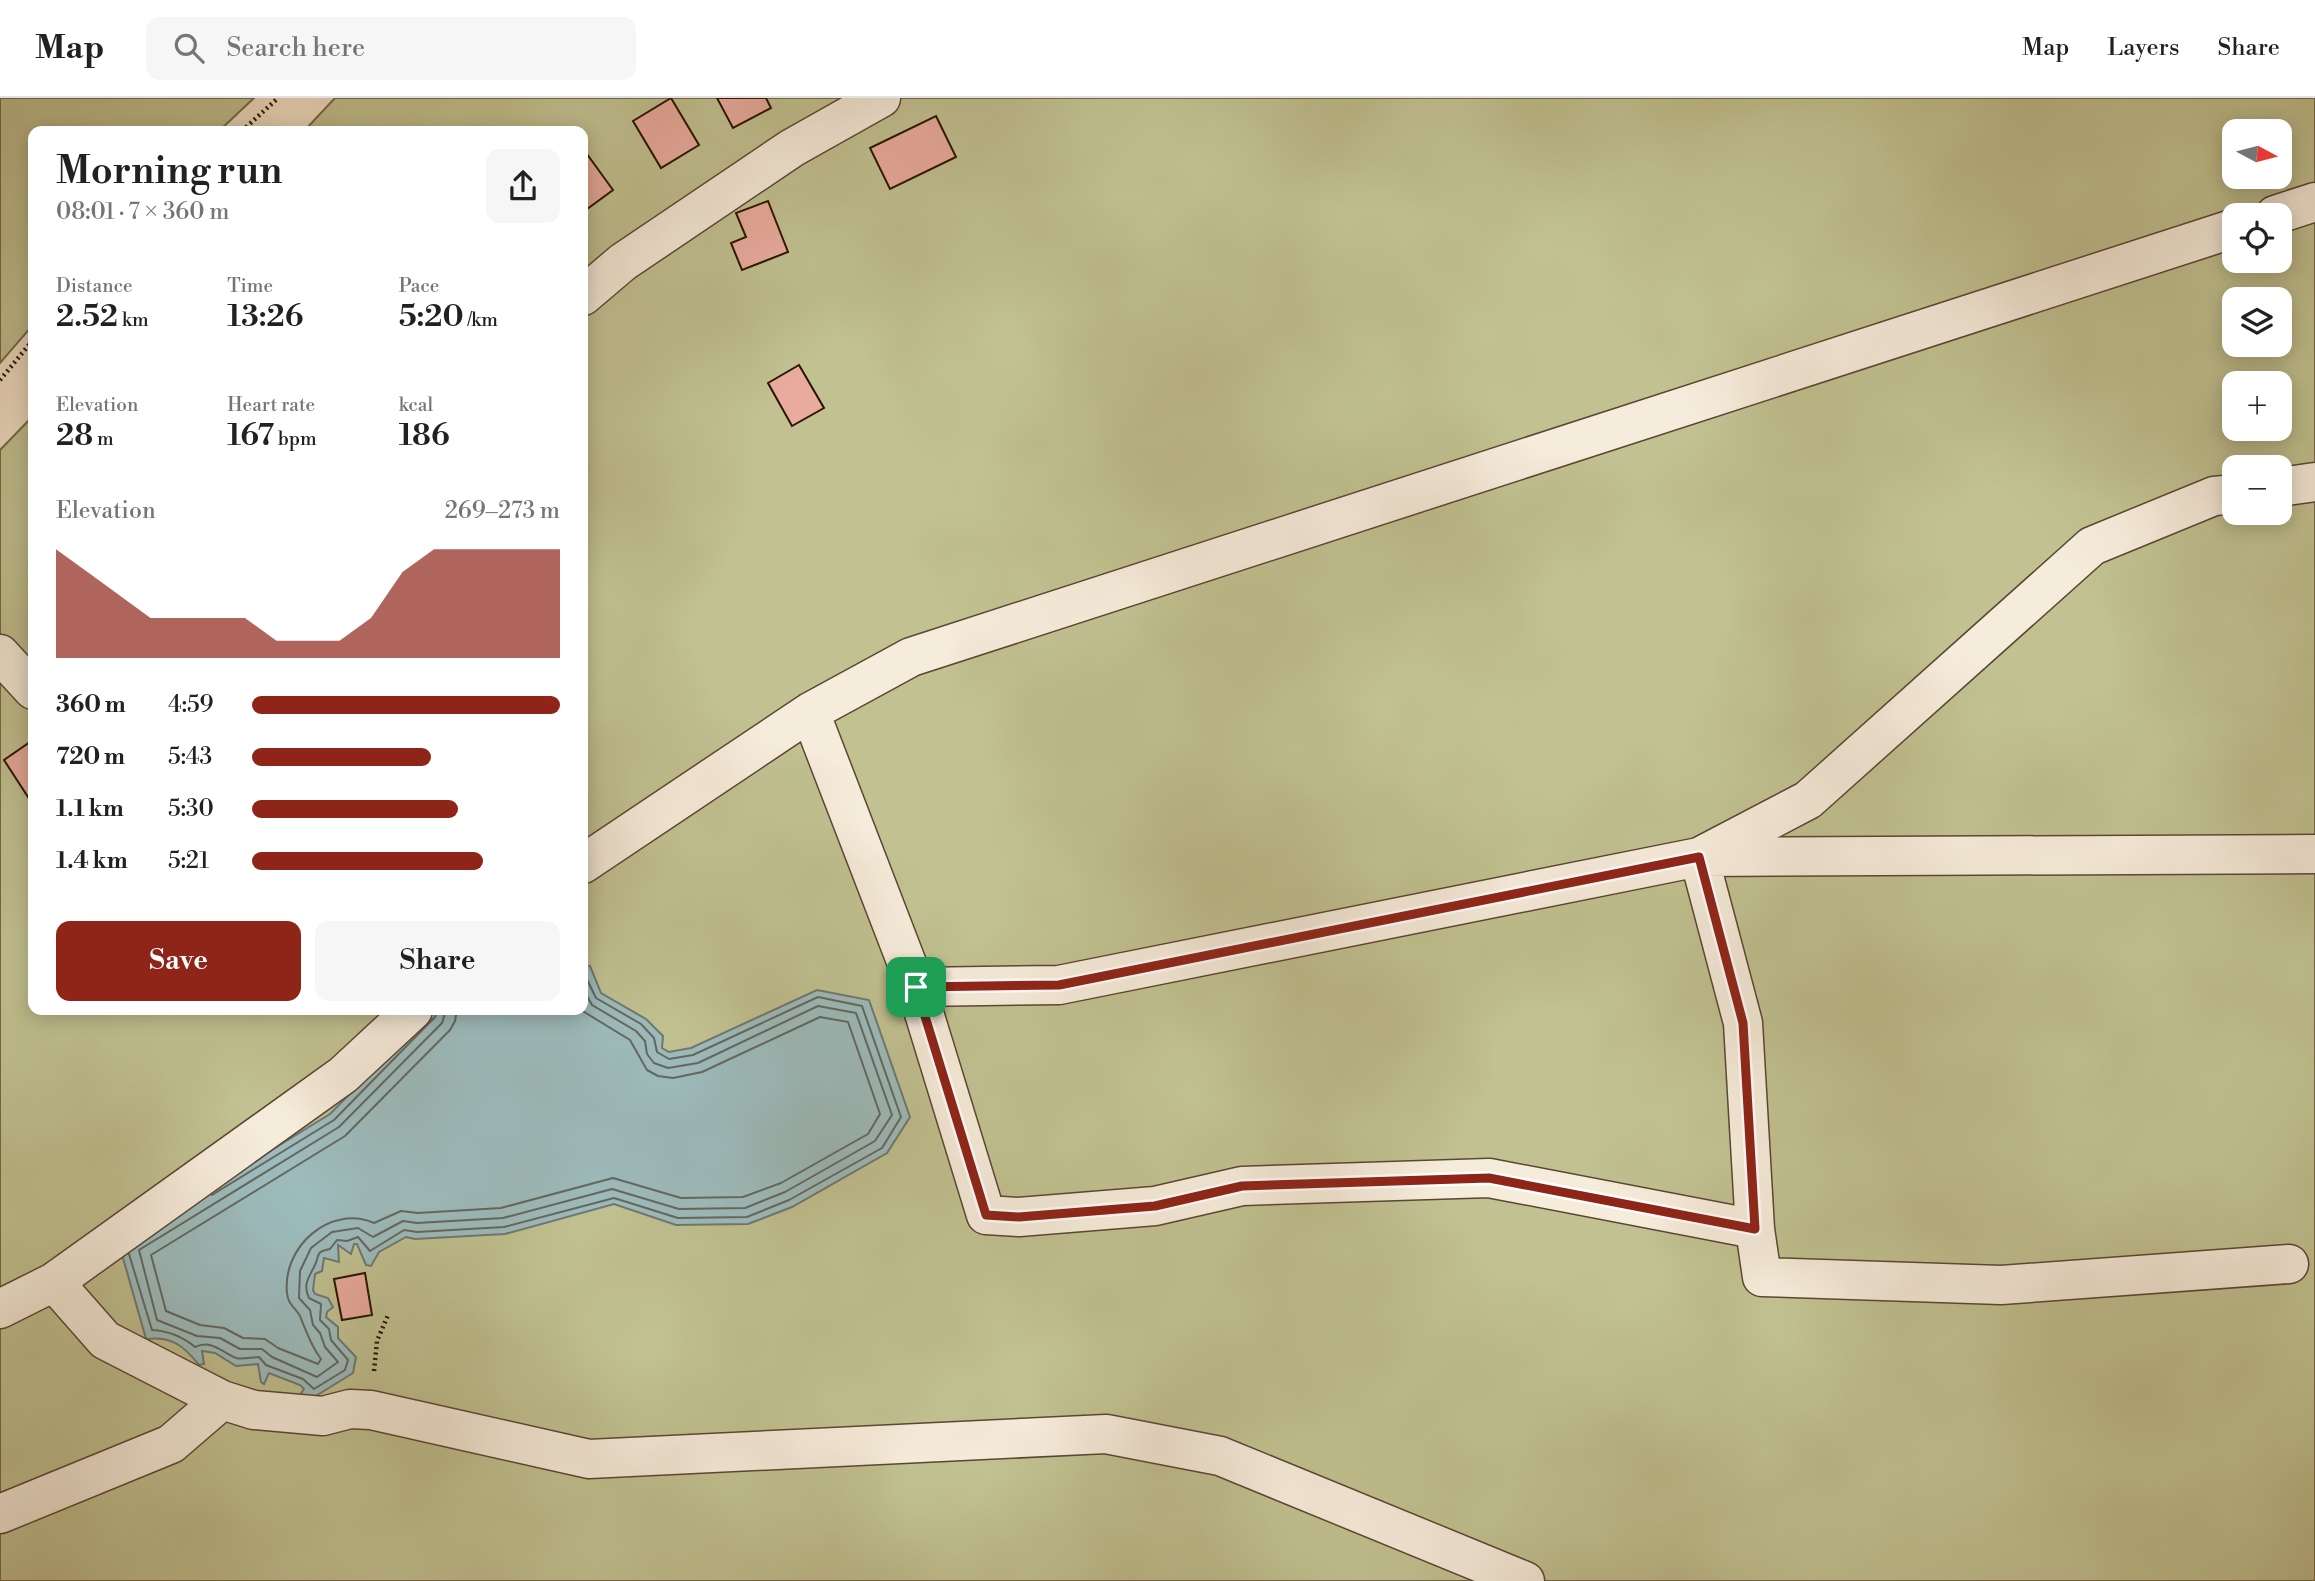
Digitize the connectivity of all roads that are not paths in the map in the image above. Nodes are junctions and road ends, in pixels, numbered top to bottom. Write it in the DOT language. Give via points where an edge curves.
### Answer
graph roads {
  1 [pos="881,98"];
  2 [pos="2315,202"];
  3 [pos="2292,209"];
  4 [pos="2222,232"];
  5 [pos="588,292"];
  6 [pos="2315,482"];
  7 [pos="2292,485"];
  8 [pos="2222,495"];
  9 [pos="0,654"];
  10 [pos="28,685"];
  11 [pos="810,712"];
  12 [pos="2315,853"];
  13 [pos="1699,857"];
  14 [pos="588,861"];
  15 [pos="916,987"];
  16 [pos="408,1015"];
  17 [pos="1755,1229"];
  18 [pos="2289,1264"];
  19 [pos="54,1282"];
  20 [pos="0,1309"];
  21 [pos="222,1400"];
  22 [pos="0,1514"];
  23 [pos="1525,1581"];
  1 -- 5 [label="street" via="792,148 623,262"];
  2 -- 3 [label="street"];
  4 -- 11 [label="street" via="911,657"];
  6 -- 7 [label="street"];
  8 -- 13 [label="street" via="2092,546 1808,800"];
  9 -- 10 [label="street"];
  11 -- 14 [label="street"];
  11 -- 15 [label="street"];
  12 -- 13 [label="street"];
  13 -- 15 [label="street" via="1059,985"];
  13 -- 17 [label="street" via="1743,1023"];
  15 -- 17 [label="street" via="986,1215 1019,1217 1155,1206 1242,1186 1489,1178"];
  16 -- 19 [label="street" via="343,1075"];
  17 -- 18 [label="street" via="1762,1277 2001,1285"];
  19 -- 20 [label="street"];
  19 -- 21 [label="street" via="105,1340"];
  21 -- 22 [label="street" via="171,1444"];
  21 -- 23 [label="street" via="254,1410 323,1416 350,1409 371,1410 589,1459 1106,1434 1220,1456"];
}
